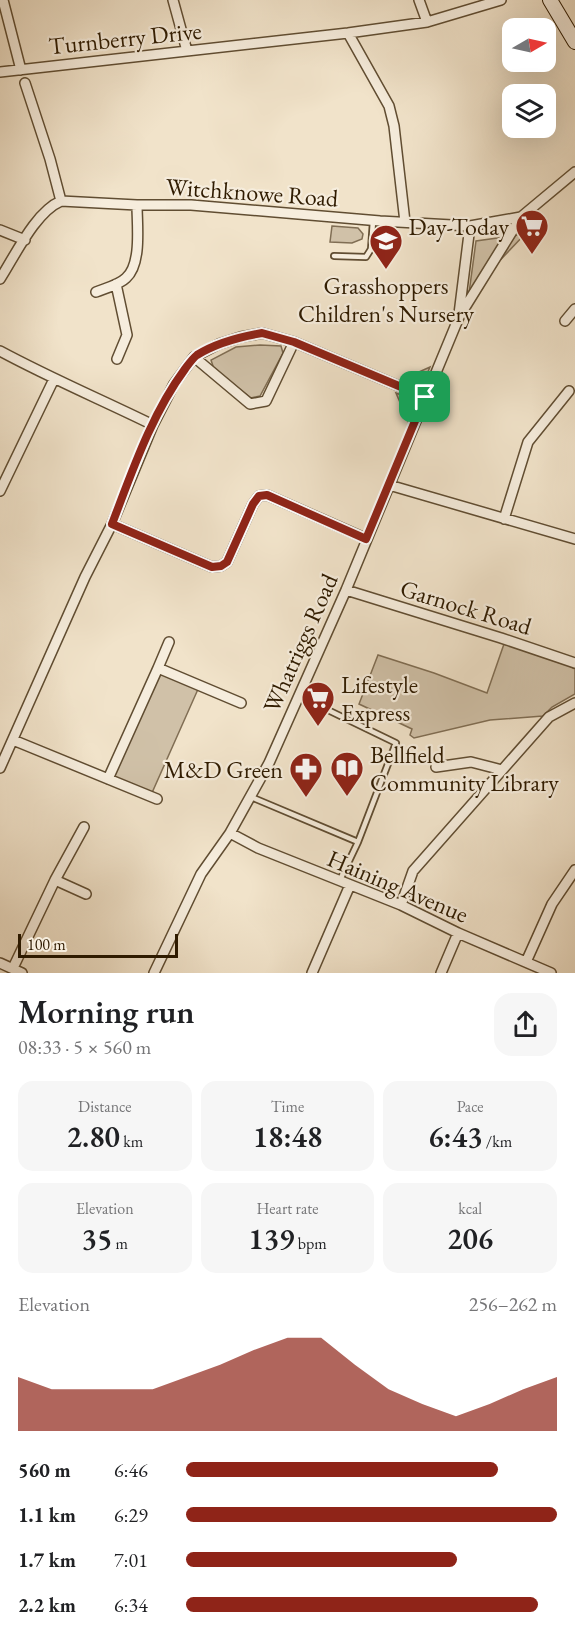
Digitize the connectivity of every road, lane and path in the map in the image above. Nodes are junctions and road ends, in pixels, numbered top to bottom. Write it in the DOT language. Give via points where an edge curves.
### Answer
graph roads {
  1 [pos="3,0"];
  2 [pos="173,0"];
  3 [pos="419,0"];
  4 [pos="501,0"];
  5 [pos="550,0"];
  6 [pos="427,22"];
  7 [pos="348,33"];
  8 [pos="575,42"];
  9 [pos="187,51"];
  10 [pos="21,70"];
  11 [pos="0,72"];
  12 [pos="25,83"];
  13 [pos="575,172"];
  14 [pos="61,201"];
  15 [pos="137,205"];
  16 [pos="521,217"];
  17 [pos="373,221"];
  18 [pos="405,222"];
  19 [pos="470,226"];
  20 [pos="0,230"];
  21 [pos="25,240"];
  22 [pos="333,256"];
  23 [pos="0,279"];
  24 [pos="116,284"];
  25 [pos="96,292"];
  26 [pos="575,309"];
  27 [pos="459,316"];
  28 [pos="565,321"];
  29 [pos="294,342"];
  30 [pos="0,351"];
  31 [pos="194,357"];
  32 [pos="117,359"];
  33 [pos="54,380"];
  34 [pos="569,391"];
  35 [pos="425,397"];
  36 [pos="153,425"];
  37 [pos="389,485"];
  38 [pos="0,491"];
  39 [pos="504,519"];
  40 [pos="112,524"];
  41 [pos="366,539"];
  42 [pos="575,539"];
  43 [pos="346,590"];
  44 [pos="169,642"];
  45 [pos="575,663"];
  46 [pos="158,669"];
  47 [pos="298,696"];
  48 [pos="241,703"];
  49 [pos="575,703"];
  50 [pos="13,740"];
  51 [pos="436,767"];
  52 [pos="0,768"];
  53 [pos="502,770"];
  54 [pos="108,779"];
  55 [pos="251,797"];
  56 [pos="157,799"];
  57 [pos="84,827"];
  58 [pos="230,833"];
  59 [pos="358,842"];
  60 [pos="575,870"];
  61 [pos="55,880"];
  62 [pos="340,880"];
  63 [pos="350,885"];
  64 [pos="86,894"];
  65 [pos="401,905"];
  66 [pos="458,933"];
  67 [pos="526,962"];
  68 [pos="0,963"];
  69 [pos="13,968"];
  70 [pos="22,973"];
  71 [pos="154,973"];
  72 [pos="312,973"];
  73 [pos="441,973"];
  74 [pos="551,973"];
  1 -- 10 [label="street"];
  2 -- 9 [label="street"];
  3 -- 6 [label="street"];
  4 -- 6 [label="street, Turnberry Drive"];
  5 -- 8 [label="main road"];
  6 -- 7 [label="street, Turnberry Drive"];
  7 -- 9 [label="street, Turnberry Drive"];
  7 -- 18 [label="street" via="389,106"];
  9 -- 10 [label="street, Turnberry Drive"];
  10 -- 11 [label="street, Turnberry Drive"];
  12 -- 14 [label="street"];
  13 -- 16 [label="street"];
  14 -- 15 [label="street, Witchknowe Road"];
  14 -- 21 [label="street" via="37,221"];
  15 -- 17 [label="street, Witchknowe Road" via="191,205"];
  15 -- 24 [label="street" via="137,255 132,270"];
  16 -- 19 [label="street, Witchknowe Road"];
  16 -- 27 [label="street, Whatriggs Road"];
  17 -- 18 [label="street, Witchknowe Road"];
  17 -- 22 [label="lane" via="371,249 366,257"];
  18 -- 19 [label="street, Witchknowe Road"];
  19 -- 27 [label="street, Whatriggs Road"];
  20 -- 21 [label="street"];
  21 -- 23 [label="street"];
  24 -- 25 [label="street"];
  24 -- 32 [label="street" via="127,335"];
  26 -- 28 [label="street"];
  27 -- 35 [label="street, Whatriggs Road"];
  29 -- 31 [label="street" via="262,333 219,344"];
  29 -- 31 [label="street" via="266,401 250,404"];
  29 -- 35 [label="street"];
  30 -- 33 [label="street"];
  31 -- 36 [label="street" via="174,384"];
  33 -- 36 [label="street"];
  33 -- 38 [label="street"];
  34 -- 39 [label="street" via="528,442"];
  35 -- 37 [label="street, Whatriggs Road"];
  36 -- 40 [label="street"];
  37 -- 39 [label="street"];
  37 -- 41 [label="street, Whatriggs Road"];
  39 -- 42 [label="street"];
  40 -- 41 [label="street" via="212,567 221,566 227,562 253,504 259,496 267,495"];
  40 -- 50 [label="street"];
  41 -- 43 [label="street, Whatriggs Road"];
  43 -- 45 [label="street, Garnock Road"];
  43 -- 47 [label="street, Whatriggs Road"];
  44 -- 46 [label="street"];
  46 -- 48 [label="street"];
  46 -- 54 [label="street"];
  47 -- 55 [label="street, Whatriggs Road"];
  47 -- 59 [label="lane" via="396,743"];
  49 -- 53 [label="street" via="549,717"];
  50 -- 52 [label="street"];
  50 -- 54 [label="street"];
  51 -- 53 [label="street" via="471,762"];
  53 -- 65 [label="street" via="413,871"];
  54 -- 56 [label="street"];
  55 -- 58 [label="street, Whatriggs Road"];
  55 -- 59 [label="lane"];
  57 -- 61 [label="street"];
  58 -- 62 [label="street, Haining Avenue"];
  58 -- 71 [label="street, Whatriggs Road" via="201,874"];
  59 -- 62 [label="lane"];
  60 -- 67 [label="street" via="552,904"];
  61 -- 64 [label="street"];
  61 -- 69 [label="street"];
  62 -- 63 [label="street, Haining Avenue"];
  63 -- 65 [label="street, Haining Avenue"];
  63 -- 72 [label="street"];
  65 -- 66 [label="street, Haining Avenue"];
  66 -- 67 [label="street, Haining Avenue"];
  66 -- 73 [label="street"];
  67 -- 74 [label="street, Haining Avenue"];
  68 -- 69 [label="street"];
  69 -- 70 [label="street"];
}
